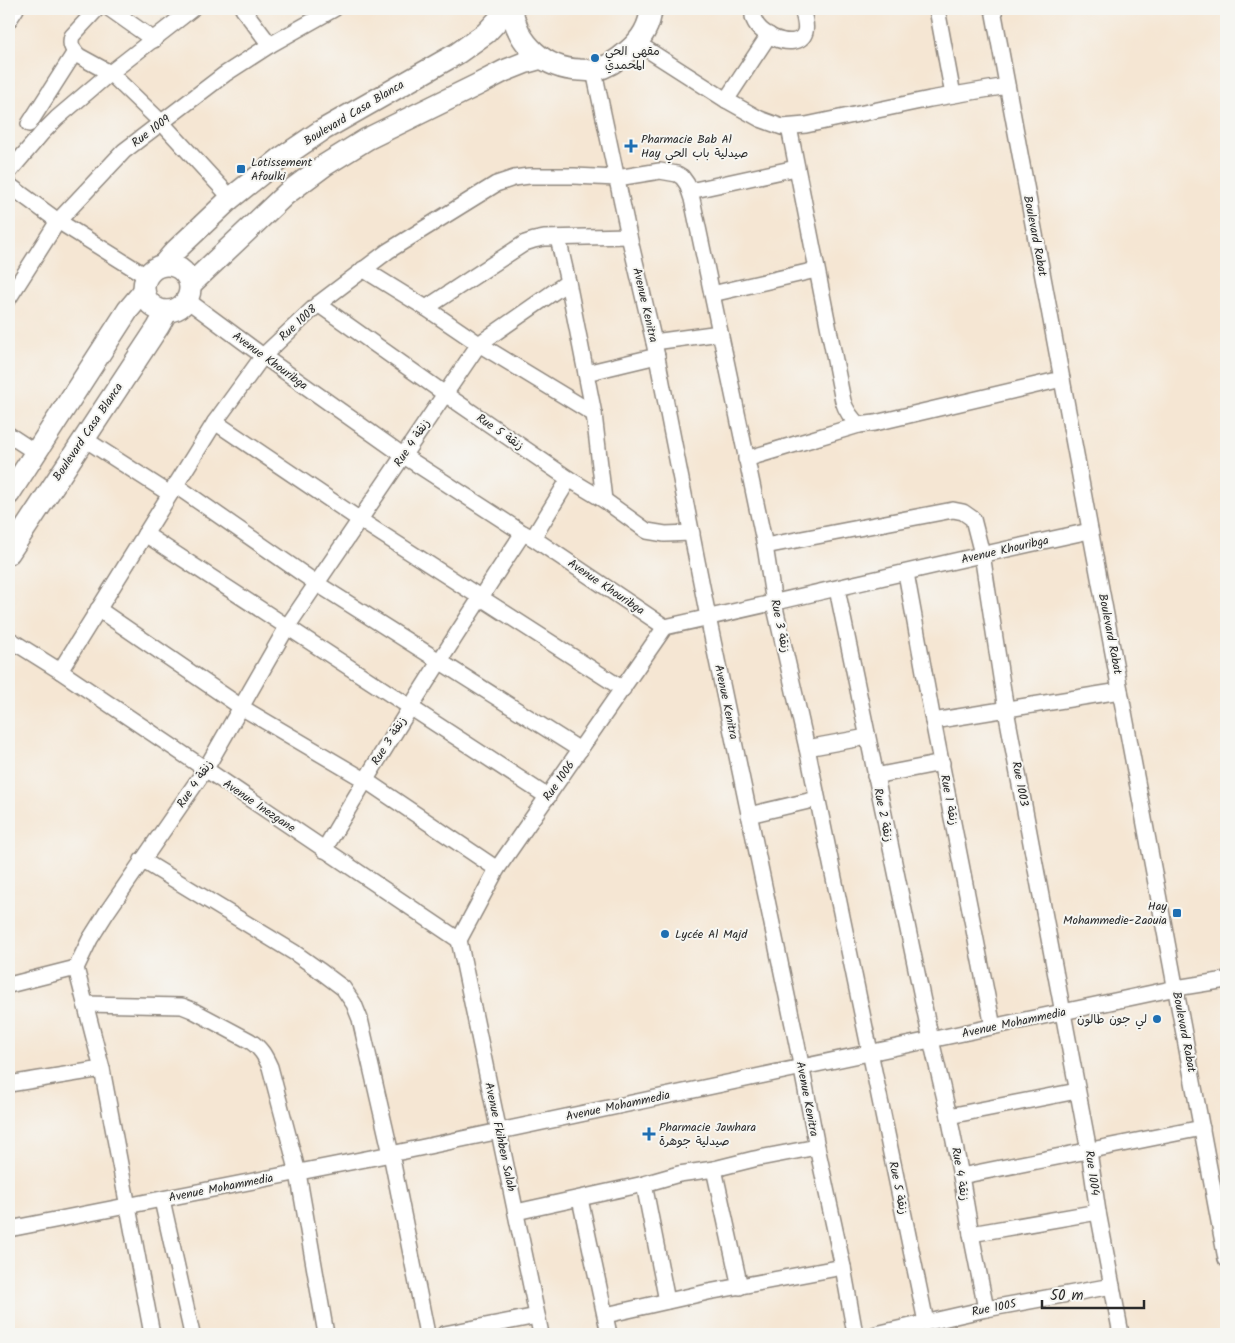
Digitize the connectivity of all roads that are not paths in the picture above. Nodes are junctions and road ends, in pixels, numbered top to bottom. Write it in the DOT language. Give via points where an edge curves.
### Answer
graph roads {
  1 [pos="16,9"];
  2 [pos="97,9"];
  3 [pos="110,9"];
  4 [pos="244,9"];
  5 [pos="334,9"];
  6 [pos="505,9"];
  7 [pos="512,9"];
  8 [pos="652,9"];
  9 [pos="754,9"];
  10 [pos="802,9"];
  11 [pos="937,9"];
  12 [pos="993,9"];
  13 [pos="188,10"];
  14 [pos="9,20"];
  15 [pos="769,35"];
  16 [pos="154,40"];
  17 [pos="637,43"];
  18 [pos="270,45"];
  19 [pos="75,52"];
  20 [pos="542,58"];
  21 [pos="594,71"];
  22 [pos="110,73"];
  23 [pos="1007,86"];
  24 [pos="953,95"];
  25 [pos="726,100"];
  26 [pos="162,123"];
  27 [pos="29,124"];
  28 [pos="789,127"];
  29 [pos="796,168"];
  30 [pos="9,172"];
  31 [pos="617,178"];
  32 [pos="9,185"];
  33 [pos="691,195"];
  34 [pos="231,198"];
  35 [pos="58,221"];
  36 [pos="629,236"];
  37 [pos="558,238"];
  38 [pos="363,269"];
  39 [pos="816,270"];
  40 [pos="151,277"];
  41 [pos="568,282"];
  42 [pos="188,292"];
  43 [pos="712,294"];
  44 [pos="9,298"];
  45 [pos="318,304"];
  46 [pos="426,308"];
  47 [pos="167,311"];
  48 [pos="720,334"];
  49 [pos="480,344"];
  50 [pos="655,349"];
  51 [pos="263,356"];
  52 [pos="586,373"];
  53 [pos="1062,379"];
  54 [pos="445,394"];
  55 [pos="594,414"];
  56 [pos="215,422"];
  57 [pos="859,425"];
  58 [pos="9,434"];
  59 [pos="83,438"];
  60 [pos="35,452"];
  61 [pos="404,456"];
  62 [pos="746,459"];
  63 [pos="569,479"];
  64 [pos="173,490"];
  65 [pos="9,494"];
  66 [pos="604,500"];
  67 [pos="360,520"];
  68 [pos="1090,530"];
  69 [pos="692,532"];
  70 [pos="145,534"];
  71 [pos="528,536"];
  72 [pos="765,546"];
  73 [pos="9,553"];
  74 [pos="982,554"];
  75 [pos="906,573"];
  76 [pos="316,583"];
  77 [pos="837,589"];
  78 [pos="480,597"];
  79 [pos="774,603"];
  80 [pos="98,609"];
  81 [pos="708,618"];
  82 [pos="287,627"];
  83 [pos="666,627"];
  84 [pos="9,639"];
  85 [pos="439,660"];
  86 [pos="60,671"];
  87 [pos="623,689"];
  88 [pos="1120,691"];
  89 [pos="241,707"];
  90 [pos="410,707"];
  91 [pos="1006,710"];
  92 [pos="933,721"];
  93 [pos="867,736"];
  94 [pos="807,748"];
  95 [pos="580,750"];
  96 [pos="942,763"];
  97 [pos="205,770"];
  98 [pos="875,776"];
  99 [pos="365,780"];
  100 [pos="548,797"];
  101 [pos="817,799"];
  102 [pos="749,814"];
  103 [pos="324,850"];
  104 [pos="142,860"];
  105 [pos="497,869"];
  106 [pos="459,940"];
  107 [pos="76,968"];
  108 [pos="1226,980"];
  109 [pos="9,984"];
  110 [pos="1176,988"];
  111 [pos="86,1004"];
  112 [pos="1063,1012"];
  113 [pos="993,1027"];
  114 [pos="931,1040"];
  115 [pos="869,1053"];
  116 [pos="801,1068"];
  117 [pos="102,1069"];
  118 [pos="9,1084"];
  119 [pos="1077,1091"];
  120 [pos="949,1116"];
  121 [pos="1202,1128"];
  122 [pos="498,1132"];
  123 [pos="816,1147"];
  124 [pos="1089,1151"];
  125 [pos="391,1154"];
  126 [pos="714,1169"];
  127 [pos="298,1173"];
  128 [pos="961,1176"];
  129 [pos="644,1184"];
  130 [pos="580,1199"];
  131 [pos="162,1200"];
  132 [pos="128,1206"];
  133 [pos="516,1212"];
  134 [pos="1098,1212"];
  135 [pos="9,1229"];
  136 [pos="971,1234"];
  137 [pos="1226,1258"];
  138 [pos="843,1267"];
  139 [pos="1112,1286"];
  140 [pos="740,1287"];
  141 [pos="667,1301"];
  142 [pos="986,1309"];
  143 [pos="606,1315"];
  144 [pos="537,1316"];
  145 [pos="926,1322"];
  146 [pos="152,1334"];
  147 [pos="192,1334"];
  148 [pos="326,1334"];
  149 [pos="428,1334"];
  150 [pos="444,1334"];
  151 [pos="541,1334"];
  152 [pos="610,1334"];
  153 [pos="855,1334"];
  154 [pos="876,1334"];
  155 [pos="1121,1334"];
  1 -- 14 [label="street"];
  2 -- 19 [label="street" via="72,36 71,46"];
  3 -- 16 [label="street"];
  4 -- 18 [label="street"];
  5 -- 18 [label="street, Rue 1009"];
  6 -- 34 [label="main road, Boulevard Casa Blanca" via="486,34 321,131"];
  7 -- 20 [label="main road" via="525,42"];
  8 -- 17 [label="main road" via="647,27"];
  9 -- 15 [label="street" via="756,24"];
  10 -- 15 [label="street" via="805,31 799,40 785,41"];
  11 -- 24 [label="street"];
  12 -- 23 [label="street, Boulevard Rabat"];
  13 -- 16 [label="street"];
  15 -- 25 [label="street"];
  16 -- 22 [label="street"];
  17 -- 21 [label="main road" via="616,62"];
  17 -- 25 [label="street"];
  18 -- 26 [label="street, Rue 1009" via="224,74"];
  19 -- 22 [label="street"];
  19 -- 27 [label="street"];
  20 -- 21 [label="main road" via="556,66"];
  20 -- 42 [label="main road" via="504,71 366,139 325,165 286,194"];
  21 -- 31 [label="street, Avenue Kenitra"];
  22 -- 26 [label="street"];
  22 -- 30 [label="street" via="57,118"];
  23 -- 24 [label="street"];
  23 -- 53 [label="street, Boulevard Rabat"];
  24 -- 28 [label="street"];
  25 -- 28 [label="street" via="772,125"];
  26 -- 34 [label="street"];
  26 -- 35 [label="street, Rue 1009" via="124,151"];
  28 -- 29 [label="street"];
  29 -- 33 [label="street"];
  29 -- 39 [label="street"];
  31 -- 33 [label="street" via="669,172 685,181"];
  31 -- 36 [label="street, Avenue Kenitra"];
  31 -- 38 [label="street, Rue 1008" via="529,176 496,184"];
  32 -- 35 [label="street"];
  33 -- 43 [label="street, Rue 3 زنقة"];
  34 -- 40 [label="main road, Boulevard Casa Blanca"];
  35 -- 40 [label="street"];
  35 -- 44 [label="street, Rue 1009"];
  36 -- 37 [label="street"];
  36 -- 50 [label="street, Avenue Kenitra"];
  37 -- 41 [label="street"];
  37 -- 46 [label="street" via="525,243"];
  38 -- 45 [label="street, Rue 1008"];
  38 -- 46 [label="street"];
  39 -- 43 [label="street"];
  39 -- 57 [label="street" via="843,401"];
  40 -- 42 [label="main road" via="170,265 178,267 188,278"];
  40 -- 47 [label="main road" via="146,299 152,306"];
  40 -- 60 [label="main road, Boulevard Casa Blanca"];
  41 -- 49 [label="street, Rue 4 زنقة"];
  41 -- 52 [label="street"];
  42 -- 47 [label="main road" via="182,306"];
  42 -- 51 [label="street, Avenue Khouribga"];
  43 -- 48 [label="street, Rue 3 زنقة"];
  45 -- 51 [label="street, Rue 1008"];
  45 -- 54 [label="street, Rue 5 زنقة"];
  46 -- 49 [label="street"];
  47 -- 59 [label="main road, Boulevard Casa Blanca"];
  48 -- 50 [label="street"];
  48 -- 62 [label="street, Rue 3 زنقة"];
  49 -- 54 [label="street, Rue 4 زنقة"];
  49 -- 55 [label="street"];
  50 -- 52 [label="street"];
  50 -- 69 [label="street, Avenue Kenitra"];
  51 -- 56 [label="street, Rue 1008"];
  51 -- 61 [label="street, Avenue Khouribga"];
  52 -- 55 [label="street"];
  53 -- 57 [label="street"];
  53 -- 68 [label="street, Boulevard Rabat"];
  54 -- 61 [label="street, Rue 4 زنقة"];
  54 -- 63 [label="street, Rue 5 زنقة"];
  55 -- 66 [label="street"];
  56 -- 64 [label="street, Rue 1008"];
  56 -- 67 [label="street"];
  57 -- 62 [label="street"];
  58 -- 60 [label="street"];
  59 -- 64 [label="street"];
  59 -- 73 [label="main road, Boulevard Casa Blanca"];
  60 -- 65 [label="main road, Boulevard Casa Blanca"];
  61 -- 67 [label="street, Rue 4 زنقة"];
  61 -- 71 [label="street, Avenue Khouribga"];
  62 -- 72 [label="street, Rue 3 زنقة"];
  63 -- 66 [label="street, Rue 5 زنقة"];
  63 -- 71 [label="street, Rue 3 زنقة"];
  64 -- 70 [label="street, Rue 1008"];
  64 -- 76 [label="street"];
  66 -- 69 [label="street, Rue 5 زنقة" via="647,531 664,534"];
  67 -- 76 [label="street, Rue 4 زنقة"];
  67 -- 78 [label="street"];
  68 -- 74 [label="street, Avenue Khouribga"];
  68 -- 88 [label="street, Boulevard Rabat"];
  69 -- 81 [label="street, Avenue Kenitra"];
  70 -- 80 [label="street, Rue 1008"];
  70 -- 82 [label="street"];
  71 -- 78 [label="street, Rue 3 زنقة"];
  71 -- 83 [label="street, Avenue Khouribga"];
  72 -- 74 [label="street, Rue 1003" via="954,510 973,519"];
  72 -- 79 [label="street, Rue 3 زنقة"];
  74 -- 75 [label="street, Avenue Khouribga"];
  74 -- 91 [label="street, Rue 1003"];
  75 -- 77 [label="street, Avenue Khouribga"];
  75 -- 92 [label="street, Rue 1 زنقة"];
  76 -- 82 [label="street, Rue 4 زنقة"];
  76 -- 85 [label="street"];
  77 -- 79 [label="street, Avenue Khouribga"];
  77 -- 93 [label="street, Rue 2 زنقة"];
  78 -- 85 [label="street, Rue 3 زنقة"];
  78 -- 87 [label="street"];
  79 -- 81 [label="street, Avenue Khouribga"];
  79 -- 94 [label="street, Rue 3 زنقة"];
  80 -- 86 [label="street, Rue 1008"];
  80 -- 89 [label="street"];
  81 -- 83 [label="street, Avenue Khouribga"];
  81 -- 102 [label="street, Avenue Kenitra"];
  82 -- 89 [label="street, Rue 4 زنقة"];
  82 -- 90 [label="street"];
  83 -- 87 [label="street, Rue 1006"];
  84 -- 86 [label="street, Avenue Inezgane"];
  85 -- 90 [label="street, Rue 3 زنقة"];
  85 -- 95 [label="street"];
  86 -- 97 [label="street, Avenue Inezgane"];
  87 -- 95 [label="street, Rue 1006"];
  88 -- 91 [label="street"];
  88 -- 110 [label="street, Boulevard Rabat"];
  89 -- 97 [label="street, Rue 4 زنقة"];
  89 -- 99 [label="street"];
  90 -- 99 [label="street, Rue 3 زنقة"];
  90 -- 100 [label="street"];
  91 -- 92 [label="street"];
  91 -- 112 [label="street, Rue 1003"];
  92 -- 96 [label="street, Rue 1 زنقة"];
  93 -- 94 [label="street"];
  93 -- 98 [label="street, Rue 2 زنقة"];
  94 -- 101 [label="street, Rue 3 زنقة"];
  95 -- 100 [label="street, Rue 1006"];
  96 -- 98 [label="street"];
  96 -- 113 [label="street, Rue 1 زنقة"];
  97 -- 103 [label="street, Avenue Inezgane"];
  97 -- 104 [label="street, Rue 4 زنقة"];
  98 -- 114 [label="street, Rue 2 زنقة"];
  99 -- 103 [label="street, Rue 3 زنقة"];
  99 -- 105 [label="street"];
  100 -- 105 [label="street, Rue 1006"];
  101 -- 102 [label="street"];
  101 -- 115 [label="street, Rue 3 زنقة"];
  102 -- 116 [label="street, Avenue Kenitra"];
  103 -- 106 [label="street, Avenue Inezgane"];
  104 -- 107 [label="street, Rue 4 زنقة" via="90,939"];
  104 -- 125 [label="street" via="295,953 343,988 360,1018"];
  105 -- 106 [label="street, Rue 1006"];
  106 -- 122 [label="street, Avenue Fkihben Salah"];
  107 -- 109 [label="street"];
  107 -- 111 [label="street"];
  108 -- 110 [label="street, Avenue Mohammedia"];
  110 -- 112 [label="street, Avenue Mohammedia"];
  110 -- 121 [label="street, Boulevard Rabat"];
  111 -- 117 [label="street"];
  111 -- 127 [label="street" via="182,1006 259,1046 270,1067"];
  112 -- 113 [label="street, Avenue Mohammedia"];
  112 -- 119 [label="street, Rue 1004"];
  113 -- 114 [label="street, Avenue Mohammedia"];
  114 -- 115 [label="street, Avenue Mohammedia"];
  114 -- 120 [label="street, Rue 4 زنقة"];
  115 -- 116 [label="street, Avenue Mohammedia"];
  115 -- 145 [label="street, Rue 5 زنقة"];
  116 -- 122 [label="street, Avenue Mohammedia"];
  116 -- 123 [label="street, Avenue Kenitra"];
  117 -- 118 [label="street"];
  117 -- 132 [label="street"];
  119 -- 120 [label="street"];
  119 -- 124 [label="street, Rue 1004"];
  120 -- 128 [label="street, Rue 4 زنقة"];
  121 -- 124 [label="street"];
  121 -- 137 [label="street, Boulevard Rabat"];
  122 -- 125 [label="street, Avenue Mohammedia"];
  122 -- 133 [label="street, Avenue Fkihben Salah"];
  123 -- 126 [label="street"];
  123 -- 138 [label="street, Avenue Kenitra"];
  124 -- 128 [label="street"];
  124 -- 134 [label="street, Rue 1004"];
  125 -- 127 [label="street, Avenue Mohammedia"];
  125 -- 149 [label="street"];
  126 -- 129 [label="street"];
  126 -- 140 [label="street"];
  127 -- 131 [label="street, Avenue Mohammedia"];
  127 -- 148 [label="street"];
  128 -- 136 [label="street, Rue 4 زنقة"];
  129 -- 130 [label="street"];
  129 -- 141 [label="street"];
  130 -- 133 [label="street"];
  130 -- 143 [label="street"];
  131 -- 132 [label="street, Avenue Mohammedia"];
  131 -- 147 [label="street"];
  132 -- 135 [label="street, Avenue Mohammedia"];
  132 -- 146 [label="street"];
  133 -- 144 [label="street, Avenue Fkihben Salah"];
  134 -- 136 [label="street"];
  134 -- 139 [label="street, Rue 1004"];
  136 -- 142 [label="street, Rue 4 زنقة"];
  138 -- 140 [label="street"];
  138 -- 153 [label="street, Avenue Kenitra"];
  139 -- 142 [label="street, Rue 1005"];
  139 -- 155 [label="street, Rue 1004"];
  140 -- 141 [label="street"];
  141 -- 143 [label="street"];
  142 -- 145 [label="street, Rue 1005"];
  143 -- 152 [label="street"];
  144 -- 150 [label="street"];
  144 -- 151 [label="street, Avenue Fkihben Salah"];
  145 -- 154 [label="street, Rue 1005"];
}
